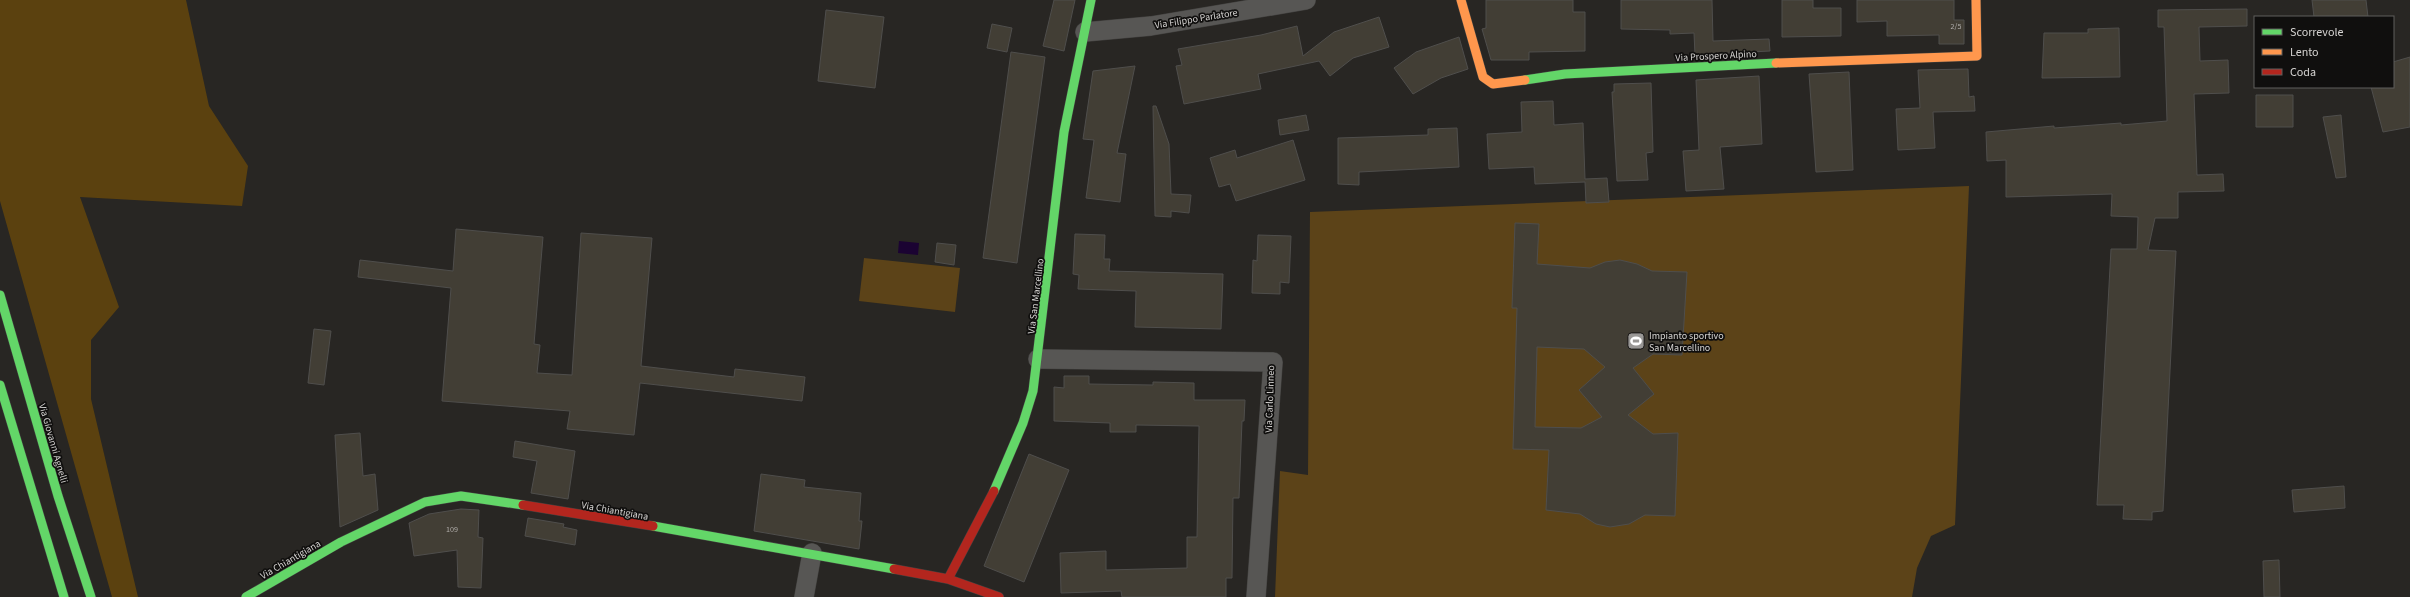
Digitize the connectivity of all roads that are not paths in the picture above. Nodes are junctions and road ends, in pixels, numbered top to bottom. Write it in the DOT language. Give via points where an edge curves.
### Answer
graph roads {
  1 [pos="1091,0"];
  2 [pos="1306,0"];
  3 [pos="1461,0"];
  4 [pos="1976,0"];
  5 [pos="1274,3"];
  6 [pos="1085,32"];
  7 [pos="0,295"];
  8 [pos="1038,359"];
  9 [pos="0,385"];
  10 [pos="812,553"];
  11 [pos="948,580"];
  12 [pos="64,597"];
  13 [pos="91,597"];
  14 [pos="246,597"];
  15 [pos="804,597"];
  16 [pos="999,597"];
  17 [pos="1256,597"];
  1 -- 6 [label="main road, Via San Marcellino"];
  2 -- 5 [label="street, Via Filippo Parlatore"];
  3 -- 4 [label="main road, Via Prospero Alpino" via="1483,76 1493,84 1502,84 1565,74 1872,58 1977,56"];
  5 -- 6 [label="street, Via Filippo Parlatore" via="1151,26"];
  6 -- 8 [label="main road, Via San Marcellino" via="1064,132"];
  7 -- 13 [label="main road, Via Giovanni Agnelli" via="58,496"];
  8 -- 11 [label="main road, Via San Marcellino" via="1034,391 1023,423 993,492"];
  8 -- 17 [label="street, Via Carlo Linneo" via="1273,362"];
  9 -- 12 [label="main road"];
  10 -- 11 [label="main road, Via Chiantigiana"];
  10 -- 14 [label="main road, Via Chiantigiana" via="461,496 425,502 395,516 342,542"];
  10 -- 15 [label="street"];
  11 -- 16 [label="main road, Via Chiantigiana"];
}
